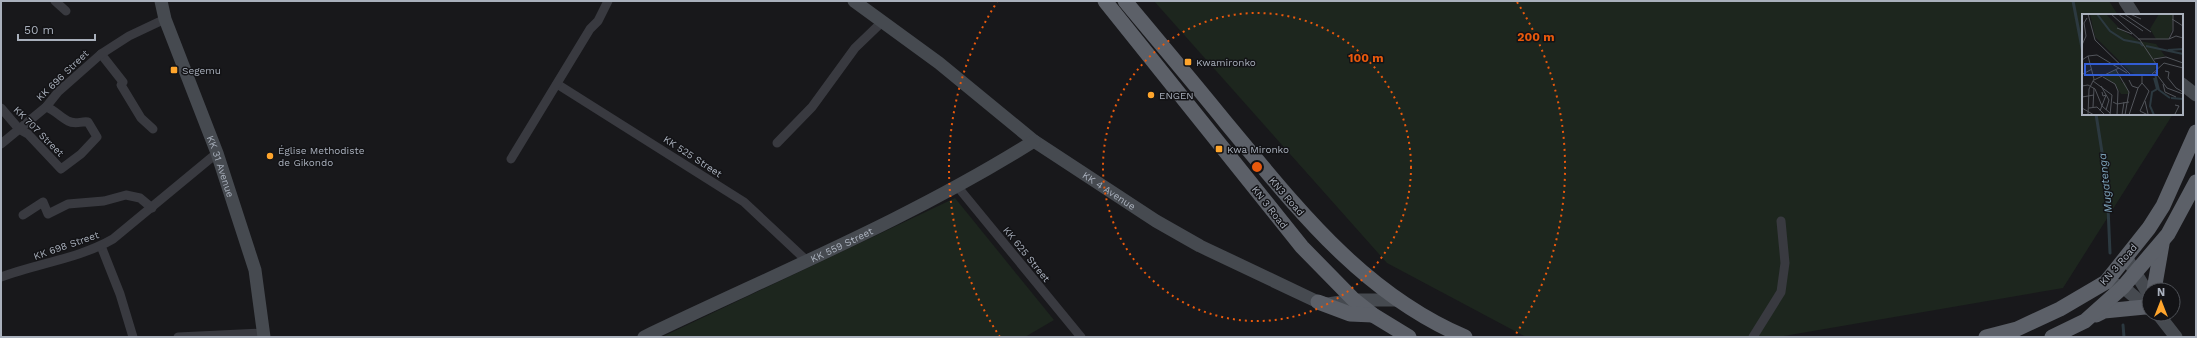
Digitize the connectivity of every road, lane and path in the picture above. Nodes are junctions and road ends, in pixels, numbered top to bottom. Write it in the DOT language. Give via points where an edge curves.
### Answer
graph roads {
  1 [pos="55,1"];
  2 [pos="161,1"];
  3 [pos="608,1"];
  4 [pos="854,1"];
  5 [pos="1105,1"];
  6 [pos="1125,1"];
  7 [pos="2125,1"];
  8 [pos="66,11"];
  9 [pos="2133,14"];
  10 [pos="165,20"];
  11 [pos="882,22"];
  12 [pos="101,54"];
  13 [pos="557,84"];
  14 [pos="2183,85"];
  15 [pos="2196,95"];
  16 [pos="46,107"];
  17 [pos="1,108"];
  18 [pos="19,129"];
  19 [pos="153,130"];
  20 [pos="2196,132"];
  21 [pos="1034,141"];
  22 [pos="777,143"];
  23 [pos="1,144"];
  24 [pos="217,154"];
  25 [pos="511,159"];
  26 [pos="2196,182"];
  27 [pos="957,186"];
  28 [pos="152,208"];
  29 [pos="23,215"];
  30 [pos="1781,221"];
  31 [pos="2162,243"];
  32 [pos="101,246"];
  33 [pos="2126,257"];
  34 [pos="807,261"];
  35 [pos="2135,273"];
  36 [pos="1,276"];
  37 [pos="1334,281"];
  38 [pos="2106,282"];
  39 [pos="2155,282"];
  40 [pos="2123,287"];
  41 [pos="2141,287"];
  42 [pos="2141,299"];
  43 [pos="1354,300"];
  44 [pos="1398,300"];
  45 [pos="1323,303"];
  46 [pos="2141,305"];
  47 [pos="1373,315"];
  48 [pos="2085,321"];
  49 [pos="2164,322"];
  50 [pos="264,335"];
  51 [pos="133,337"];
  52 [pos="178,337"];
  53 [pos="644,337"];
  54 [pos="1080,337"];
  55 [pos="1409,337"];
  56 [pos="1466,337"];
  57 [pos="1753,337"];
  58 [pos="1986,337"];
  59 [pos="2052,337"];
  60 [pos="2176,337"];
  1 -- 8 [label="street"];
  2 -- 10 [label="main road, KK 31 Avenue"];
  3 -- 13 [label="street"];
  4 -- 11 [label="main road, KK 4 Avenue"];
  5 -- 37 [label="highway, KN 3 Road" via="1302,247"];
  6 -- 44 [label="highway, KN3 Road" via="1318,230 1365,276"];
  7 -- 9 [label="main road"];
  10 -- 12 [label="street, KK 696 Street" via="129,36"];
  10 -- 24 [label="main road, KK 31 Avenue"];
  11 -- 21 [label="main road, KK 4 Avenue" via="939,63"];
  11 -- 22 [label="street" via="855,48 812,107"];
  12 -- 16 [label="street, KK 696 Street" via="58,92"];
  12 -- 19 [label="street" via="124,83 121,85 140,116"];
  13 -- 25 [label="street"];
  13 -- 34 [label="street, KK 525 Street" via="744,202"];
  14 -- 15 [label="main road"];
  16 -- 18 [label="street, KK 696 Street"];
  16 -- 18 [label="street, KK 707 Street" via="55,110 69,122 88,122 97,137 81,154 60,169 28,134"];
  17 -- 18 [label="street, KK 707 Street"];
  18 -- 23 [label="street, KK 696 Street"];
  20 -- 33 [label="highway, KN 3 Road" via="2163,206"];
  21 -- 27 [label="main road, KK 559 Street"];
  21 -- 45 [label="main road, KK 4 Avenue" via="1162,224 1207,249"];
  24 -- 28 [label="street, KK 698 Street"];
  24 -- 50 [label="main road, KK 31 Avenue" via="255,270"];
  26 -- 31 [label="highway, KN 3 Road"];
  27 -- 34 [label="main road, KK 559 Street"];
  27 -- 54 [label="street, KK 625 Street"];
  28 -- 29 [label="street" via="140,198 126,195 104,201 68,204 48,214 43,202"];
  28 -- 32 [label="street, KK 698 Street"];
  30 -- 57 [label="street" via="1785,263 1781,292"];
  31 -- 35 [label="highway, KN 3 Road"];
  31 -- 39 [label="highway"];
  32 -- 36 [label="street, KK 698 Street" via="60,261"];
  32 -- 51 [label="street" via="120,294"];
  33 -- 35 [label="main road"];
  33 -- 38 [label="highway, KN 3 Road"];
  34 -- 53 [label="main road, KK 559 Street"];
  35 -- 40 [label="highway, KN 3 Road"];
  35 -- 41 [label="main road"];
  37 -- 43 [label="highway, KN 3 Road"];
  37 -- 45 [label="highway" via="1334,292"];
  38 -- 40 [label="main road"];
  38 -- 58 [label="highway, KN 3 Road" via="2060,309 2017,329"];
  40 -- 42 [label="main road"];
  40 -- 48 [label="highway, KN 3 Road"];
  43 -- 44 [label="main road"];
  43 -- 45 [label="main road"];
  43 -- 47 [label="highway, KN 3 Road"];
  44 -- 56 [label="highway, KN3 Road" via="1445,328"];
  45 -- 47 [label="highway" via="1350,314"];
  46 -- 48 [label="highway" via="2104,311"];
  47 -- 55 [label="highway, KN 3 Road"];
  48 -- 59 [label="highway, KN 3 Road"];
  49 -- 60 [label="main road"];
  50 -- 52 [label="street"];
}
